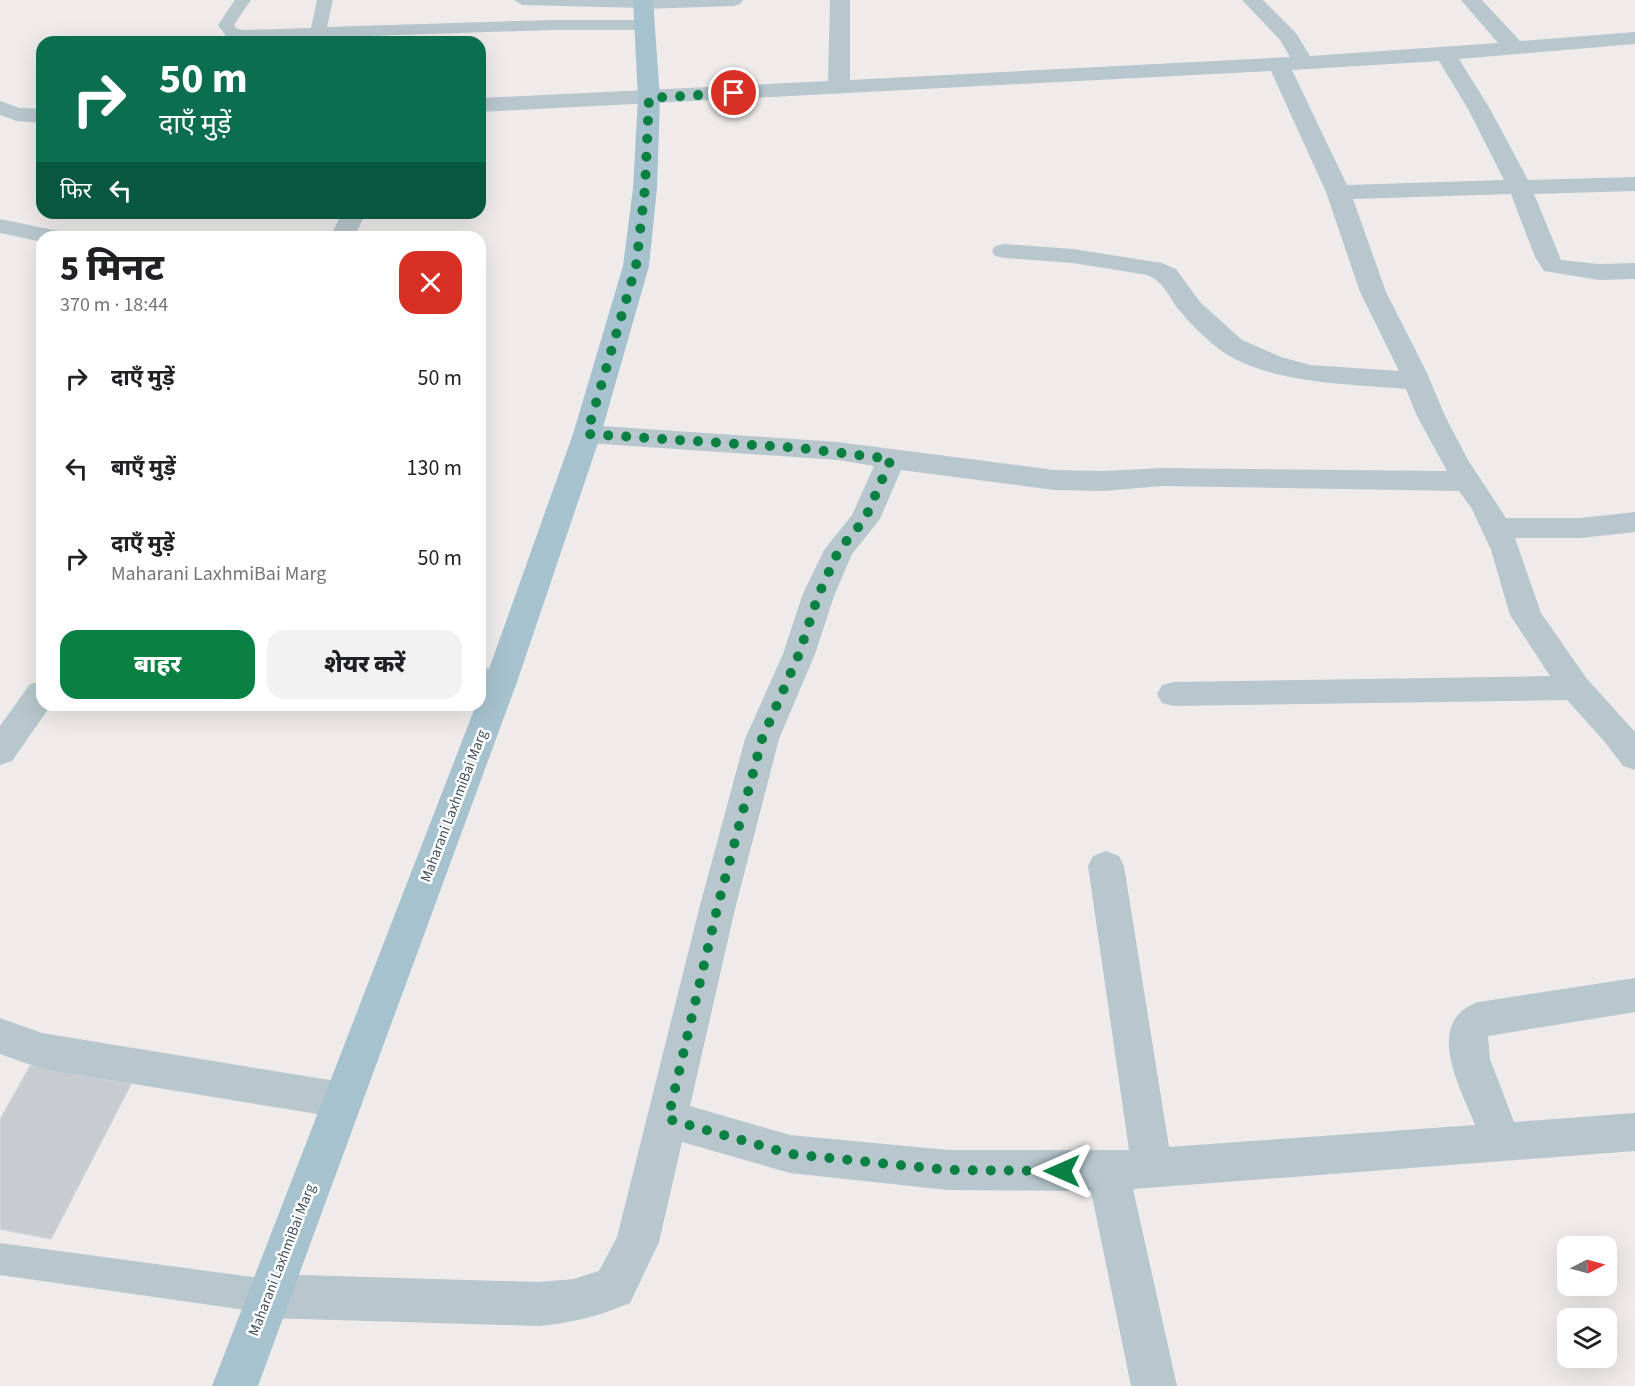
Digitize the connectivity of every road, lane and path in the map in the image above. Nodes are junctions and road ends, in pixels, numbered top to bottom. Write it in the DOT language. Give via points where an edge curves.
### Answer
graph roads {
  1 [pos="243,0"];
  2 [pos="325,0"];
  3 [pos="522,0"];
  4 [pos="551,0"];
  5 [pos="733,0"];
  6 [pos="840,0"];
  7 [pos="1252,0"];
  8 [pos="1471,0"];
  9 [pos="643,9"];
  10 [pos="552,25"];
  11 [pos="318,33"];
  12 [pos="1635,38"];
  13 [pos="1514,48"];
  14 [pos="1445,54"];
  15 [pos="1290,62"];
  16 [pos="839,88"];
  17 [pos="649,98"];
  18 [pos="486,105"];
  19 [pos="0,108"];
  20 [pos="36,116"];
  21 [pos="1635,184"];
  22 [pos="1520,188"];
  23 [pos="1338,192"];
  24 [pos="0,226"];
  25 [pos="36,233"];
  26 [pos="1004,251"];
  27 [pos="1635,271"];
  28 [pos="1416,381"];
  29 [pos="587,434"];
  30 [pos="891,459"];
  31 [pos="1467,481"];
  32 [pos="1635,522"];
  33 [pos="1496,528"];
  34 [pos="490,680"];
  35 [pos="1575,688"];
  36 [pos="1174,694"];
  37 [pos="36,701"];
  38 [pos="479,711"];
  39 [pos="0,752"];
  40 [pos="1635,757"];
  41 [pos="1106,866"];
  42 [pos="1635,995"];
  43 [pos="0,1035"];
  44 [pos="342,1100"];
  45 [pos="668,1119"];
  46 [pos="1635,1131"];
  47 [pos="1502,1143"];
  48 [pos="1152,1168"];
  49 [pos="1108,1171"];
  50 [pos="0,1258"];
  51 [pos="267,1296"];
  52 [pos="235,1386"];
  53 [pos="1154,1386"];
  1 -- 11 [label="lane" via="226,25 232,33"];
  2 -- 11 [label="lane"];
  3 -- 4 [label="lane"];
  4 -- 9 [label="lane"];
  4 -- 10 [label="lane"];
  5 -- 9 [label="street"];
  6 -- 16 [label="street"];
  7 -- 15 [label="street" via="1289,37"];
  8 -- 13 [label="street"];
  9 -- 10 [label="lane"];
  9 -- 17 [label="main road, Maharani LaxhmiBai Marg"];
  10 -- 11 [label="lane"];
  12 -- 13 [label="street"];
  13 -- 14 [label="street"];
  14 -- 15 [label="street"];
  14 -- 22 [label="street"];
  15 -- 16 [label="street"];
  15 -- 23 [label="street" via="1290,85"];
  16 -- 17 [label="street"];
  17 -- 18 [label="street"];
  17 -- 29 [label="main road, Maharani LaxhmiBai Marg" via="636,266"];
  19 -- 20 [label="street"];
  21 -- 22 [label="street"];
  22 -- 23 [label="street"];
  22 -- 27 [label="street" via="1553,266 1599,272"];
  23 -- 28 [label="street" via="1373,292"];
  24 -- 25 [label="street"];
  26 -- 28 [label="street" via="1153,268 1167,274 1189,306 1233,346 1270,363 1310,372"];
  28 -- 31 [label="street"];
  29 -- 30 [label="street" via="794,448"];
  29 -- 34 [label="main road, Maharani LaxhmiBai Marg"];
  30 -- 31 [label="street" via="1054,480 1172,477"];
  30 -- 45 [label="street" via="865,519 839,550 762,739"];
  31 -- 33 [label="street"];
  32 -- 33 [label="street" via="1581,528"];
  33 -- 35 [label="street" via="1526,615"];
  35 -- 36 [label="street"];
  35 -- 40 [label="street"];
  37 -- 39 [label="street"];
  38 -- 44 [label="main road, Maharani LaxhmiBai Marg"];
  41 -- 48 [label="street"];
  42 -- 47 [label="street" via="1478,1019 1468,1031 1470,1059"];
  43 -- 44 [label="street" via="42,1051"];
  44 -- 51 [label="main road, Maharani LaxhmiBai Marg"];
  45 -- 49 [label="street" via="790,1154 948,1170"];
  45 -- 51 [label="street" via="637,1242 614,1288 573,1301 539,1304"];
  46 -- 47 [label="street"];
  47 -- 48 [label="street"];
  48 -- 49 [label="street"];
  49 -- 53 [label="street"];
  50 -- 51 [label="lane"];
  51 -- 52 [label="main road, Maharani LaxhmiBai Marg"];
}
